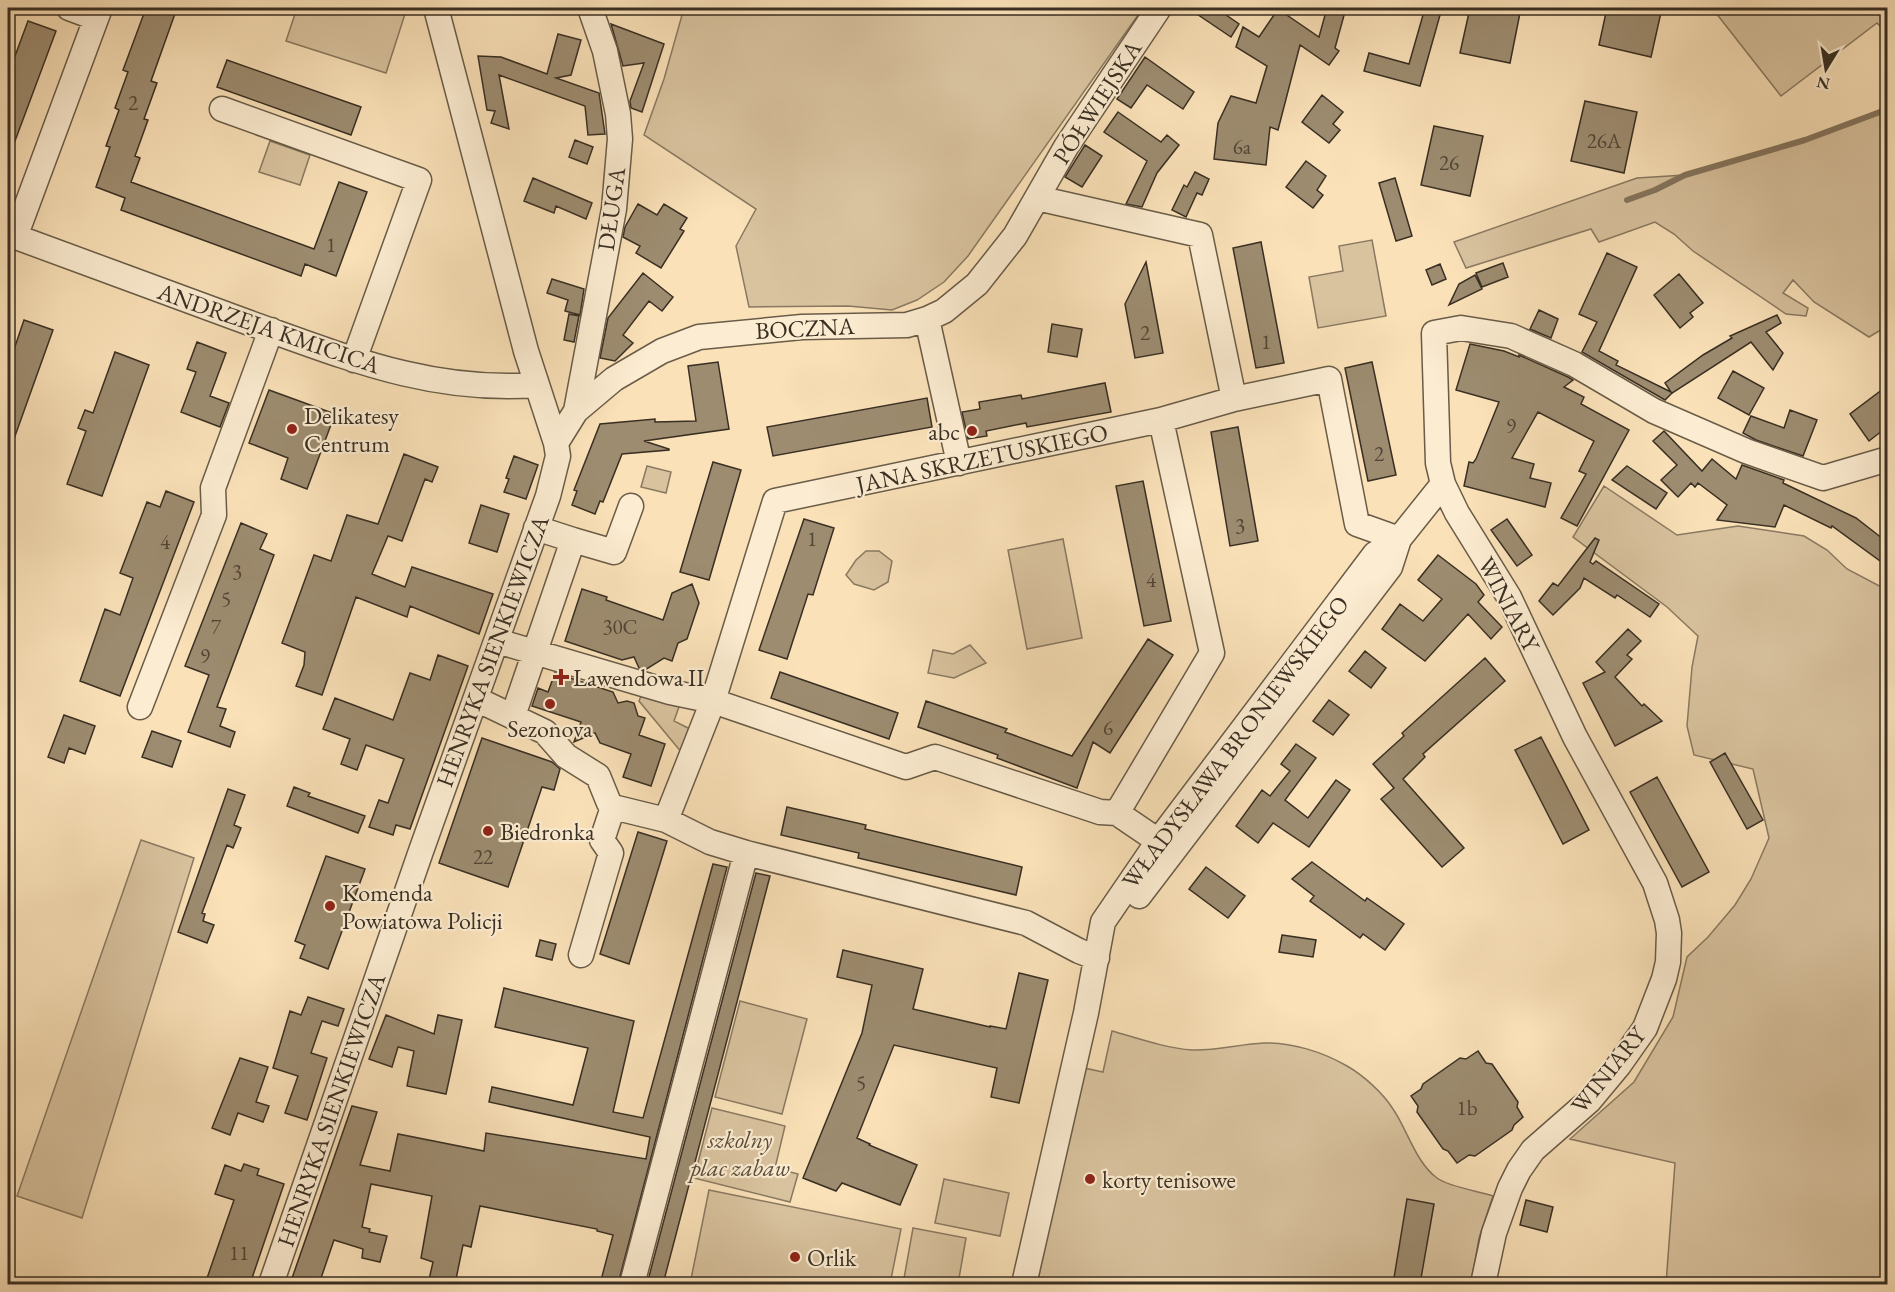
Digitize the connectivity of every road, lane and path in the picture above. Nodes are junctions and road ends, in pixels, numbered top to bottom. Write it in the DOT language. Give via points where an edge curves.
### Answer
graph roads {
  1 [pos="69,8"];
  2 [pos="436,8"];
  3 [pos="590,8"];
  4 [pos="1159,8"];
  5 [pos="98,13"];
  6 [pos="222,109"];
  7 [pos="1036,198"];
  8 [pos="11,236"];
  9 [pos="927,319"];
  10 [pos="271,330"];
  11 [pos="354,360"];
  12 [pos="537,385"];
  13 [pos="1234,399"];
  14 [pos="576,411"];
  15 [pos="1161,420"];
  16 [pos="556,443"];
  17 [pos="1887,459"];
  18 [pos="959,463"];
  19 [pos="1443,484"];
  20 [pos="631,506"];
  21 [pos="536,528"];
  22 [pos="573,540"];
  23 [pos="1398,541"];
  24 [pos="497,642"];
  25 [pos="535,651"];
  26 [pos="476,699"];
  27 [pos="713,700"];
  28 [pos="140,707"];
  29 [pos="513,716"];
  30 [pos="613,807"];
  31 [pos="1117,813"];
  32 [pos="666,820"];
  33 [pos="1166,846"];
  34 [pos="746,854"];
  35 [pos="581,956"];
  36 [pos="1097,958"];
  37 [pos="271,1284"];
  38 [pos="632,1284"];
  39 [pos="1024,1284"];
  40 [pos="1483,1284"];
  1 -- 5 [label="street"];
  2 -- 12 [label="street, HENRYKA SIENKIEWICZA"];
  3 -- 14 [label="street, DŁUGA" via="605,51 620,139 614,209"];
  4 -- 7 [label="street, PÓŁWIEJSKA"];
  5 -- 8 [label="street"];
  6 -- 11 [label="street" via="418,180"];
  7 -- 9 [label="street, BOCZNA" via="1015,236 977,284 944,311"];
  7 -- 13 [label="street" via="1200,235"];
  8 -- 10 [label="street, ANDRZEJA KMICICA"];
  9 -- 14 [label="street, BOCZNA" via="907,325 802,327 699,338 662,351 614,379"];
  9 -- 18 [label="street"];
  10 -- 11 [label="street, ANDRZEJA KMICICA"];
  10 -- 28 [label="street" via="213,488 214,515"];
  11 -- 12 [label="street, ANDRZEJA KMICICA" via="394,373 444,382 495,387"];
  12 -- 16 [label="street, HENRYKA SIENKIEWICZA"];
  13 -- 15 [label="street, JANA SKRZETUSKIEGO"];
  13 -- 23 [label="street, JANA SKRZETUSKIEGO" via="1329,378 1357,524"];
  14 -- 16 [label="street, BOCZNA"];
  15 -- 18 [label="street, JANA SKRZETUSKIEGO"];
  15 -- 31 [label="street" via="1212,654"];
  16 -- 21 [label="street, HENRYKA SIENKIEWICZA" via="558,456"];
  17 -- 19 [label="street, WINIARY" via="1822,478 1746,451 1654,411 1574,364 1511,336 1461,328 1434,333 1438,463"];
  18 -- 27 [label="street, JANA SKRZETUSKIEGO" via="775,501"];
  19 -- 23 [label="street, WŁADYSŁAWA BRONIEWSKIEGO"];
  19 -- 40 [label="street, WINIARY" via="1509,597 1575,737 1655,883 1669,933 1664,979 1645,1028 1589,1101 1533,1150 1519,1170 1494,1233"];
  20 -- 22 [label="street" via="614,552"];
  21 -- 22 [label="street"];
  21 -- 24 [label="street, HENRYKA SIENKIEWICZA"];
  22 -- 25 [label="street"];
  23 -- 33 [label="street, WŁADYSŁAWA BRONIEWSKIEGO" via="1389,567"];
  24 -- 25 [label="street"];
  24 -- 26 [label="street, HENRYKA SIENKIEWICZA"];
  25 -- 27 [label="street" via="670,692"];
  25 -- 29 [label="street"];
  26 -- 29 [label="street"];
  26 -- 37 [label="street, HENRYKA SIENKIEWICZA"];
  27 -- 31 [label="street" via="906,767 935,757 1100,812"];
  27 -- 32 [label="street, JANA SKRZETUSKIEGO"];
  29 -- 30 [label="street" via="545,732 566,756 598,776"];
  30 -- 32 [label="street"];
  30 -- 35 [label="street" via="602,840 610,853"];
  31 -- 33 [label="street"];
  32 -- 34 [label="street" via="710,842"];
  33 -- 36 [label="street, WŁADYSŁAWA BRONIEWSKIEGO"];
  34 -- 36 [label="street" via="1026,923"];
  34 -- 38 [label="street"];
  36 -- 39 [label="street, WŁADYSŁAWA BRONIEWSKIEGO"];
}
